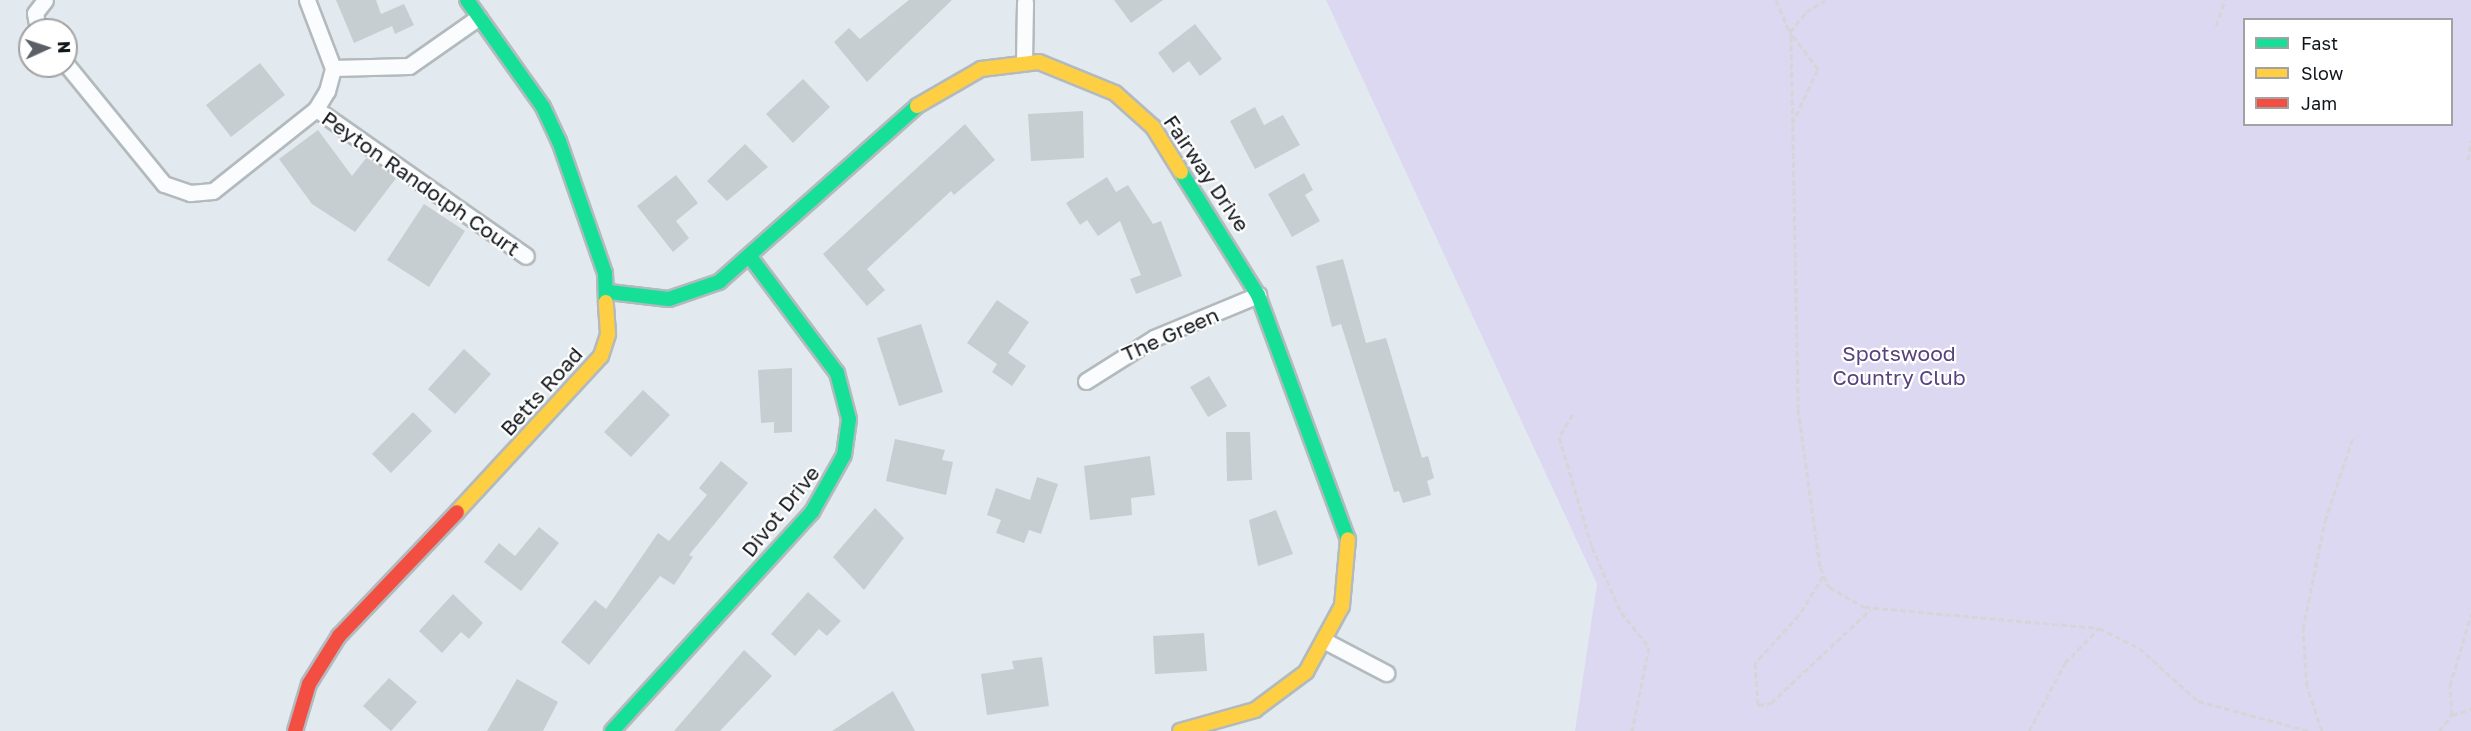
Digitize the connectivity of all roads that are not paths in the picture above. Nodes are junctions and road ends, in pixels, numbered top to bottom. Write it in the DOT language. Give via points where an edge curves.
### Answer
graph roads {
  1 [pos="45,0"];
  2 [pos="307,0"];
  3 [pos="467,0"];
  4 [pos="1025,2"];
  5 [pos="479,17"];
  6 [pos="36,18"];
  7 [pos="1024,61"];
  8 [pos="333,68"];
  9 [pos="77,78"];
  10 [pos="316,109"];
  11 [pos="526,256"];
  12 [pos="751,258"];
  13 [pos="609,292"];
  14 [pos="1257,295"];
  15 [pos="1086,381"];
  16 [pos="1327,642"];
  17 [pos="1386,673"];
  18 [pos="294,731"];
  19 [pos="612,731"];
  20 [pos="1179,731"];
  1 -- 6 [label="street" via="35,13"];
  2 -- 8 [label="street"];
  3 -- 5 [label="street, Betts Road"];
  4 -- 7 [label="street"];
  5 -- 8 [label="street" via="409,66"];
  5 -- 13 [label="street, Betts Road" via="553,128"];
  7 -- 12 [label="street, Fairway Drive" via="981,69 909,110"];
  7 -- 14 [label="street, Fairway Drive" via="1050,65 1101,85 1153,127"];
  8 -- 10 [label="street"];
  9 -- 10 [label="street" via="164,184 190,193 213,191"];
  10 -- 11 [label="street, Peyton Randolph Court"];
  12 -- 13 [label="street, Fairway Drive" via="718,282 677,297"];
  12 -- 19 [label="street, Divot Drive" via="837,373 849,419 844,455 812,512"];
  13 -- 18 [label="street, Betts Road" via="609,334 594,365 339,636 309,684"];
  14 -- 15 [label="street, The Green" via="1154,338"];
  14 -- 16 [label="street, Fairway Drive" via="1348,537 1348,586"];
  16 -- 17 [label="street"];
  16 -- 20 [label="street, Fairway Drive" via="1306,672 1272,700 1237,718"];
}
